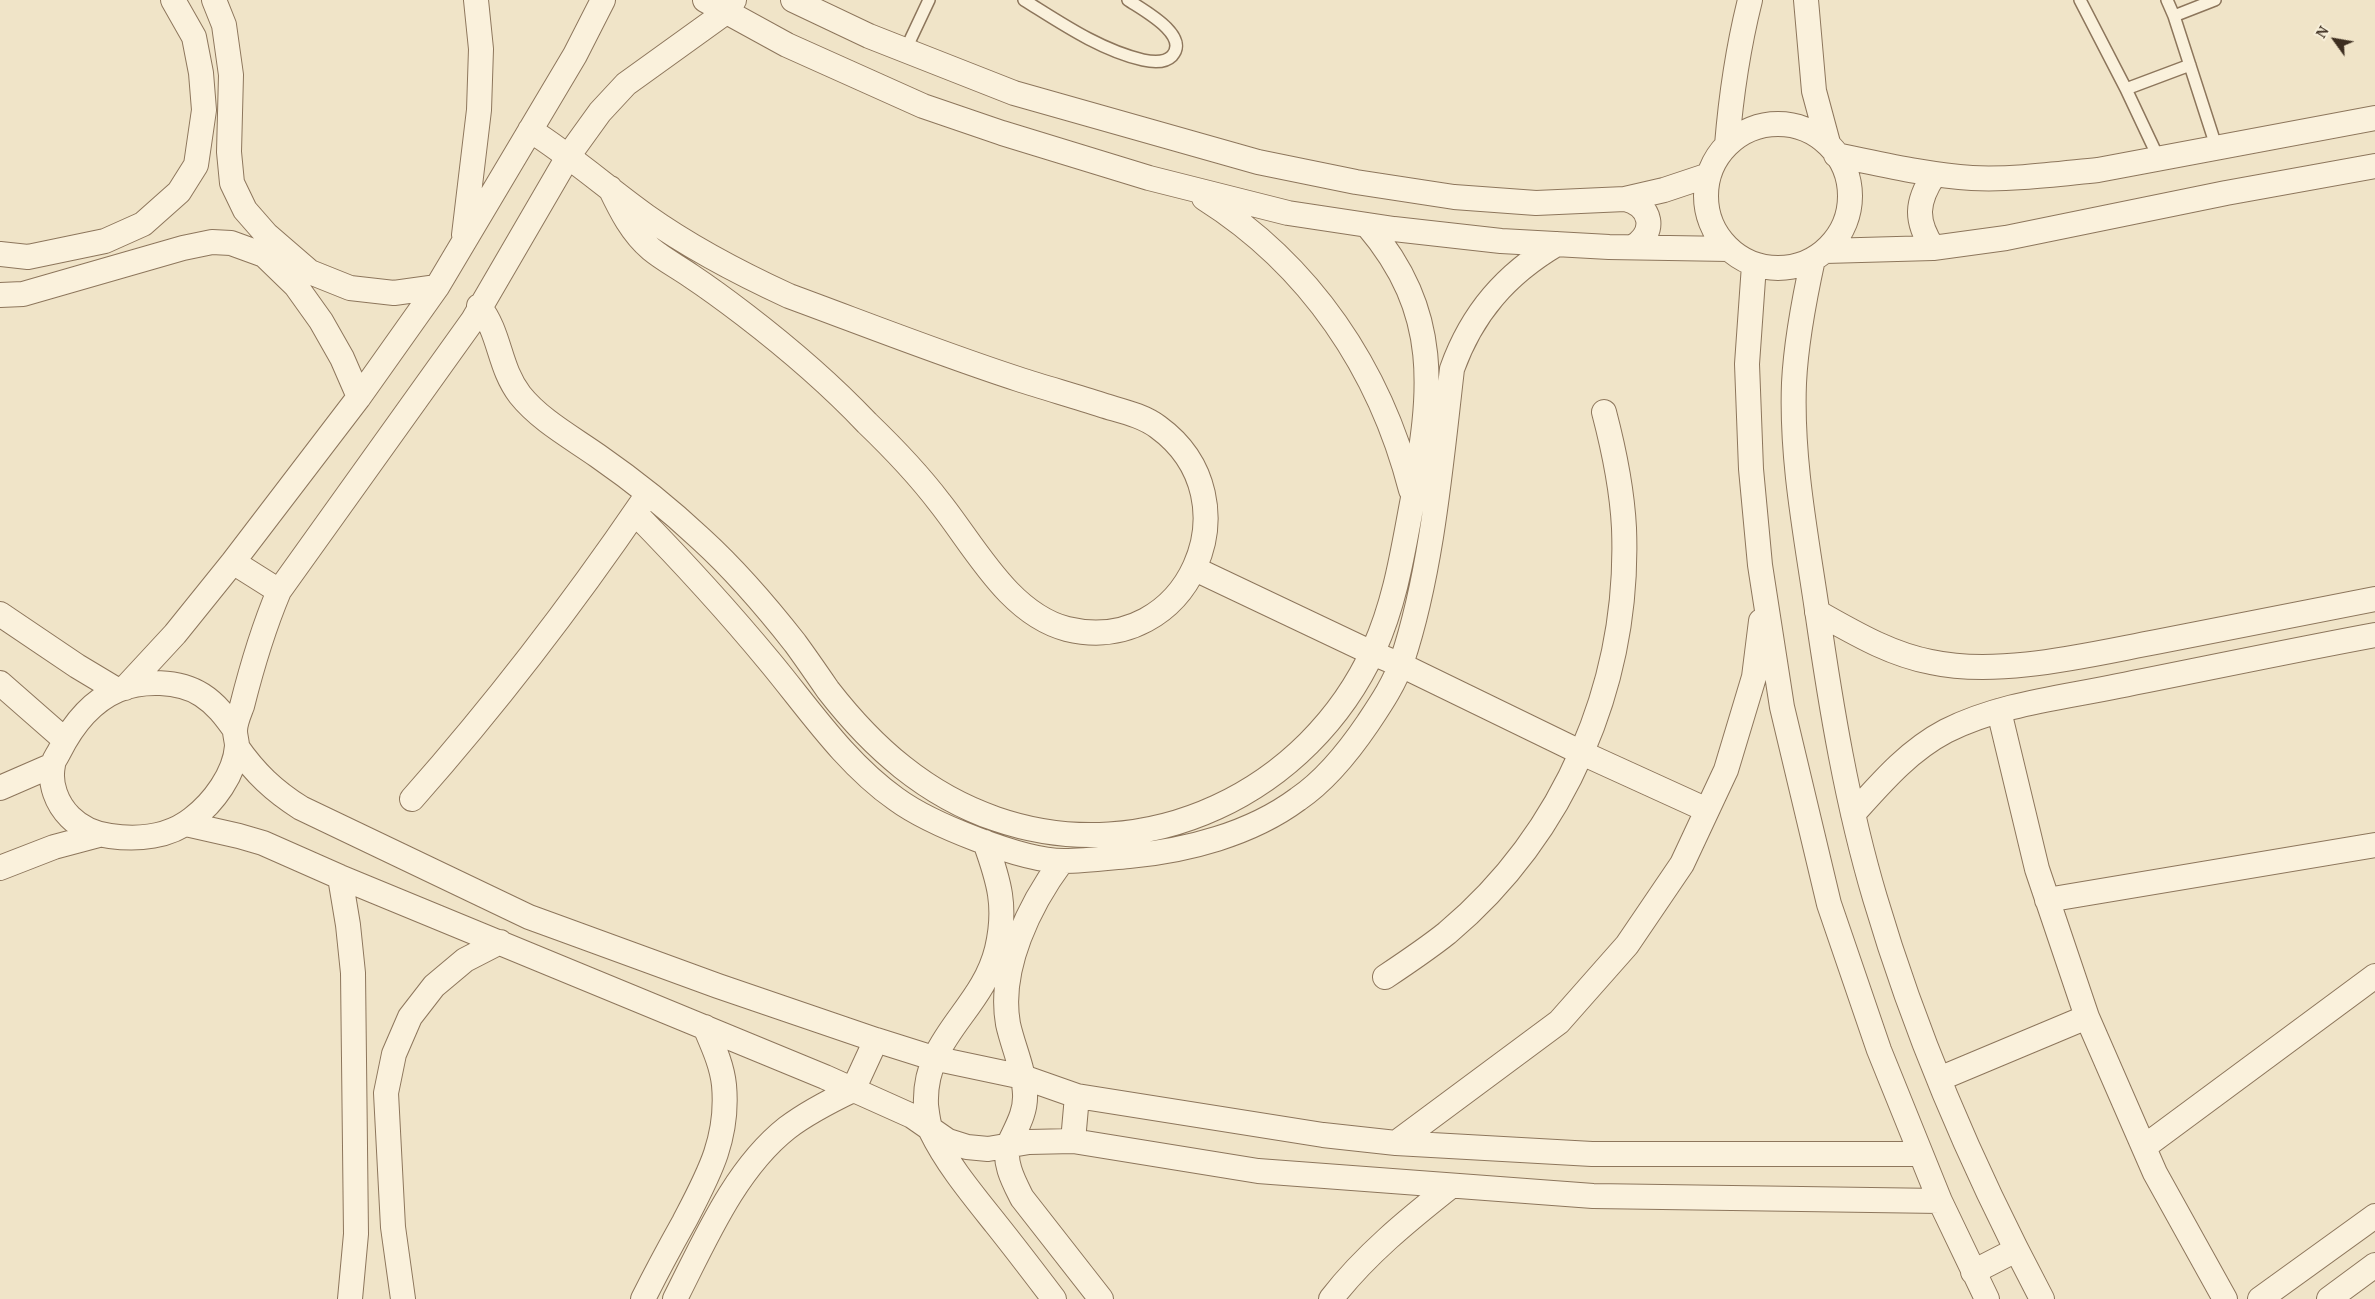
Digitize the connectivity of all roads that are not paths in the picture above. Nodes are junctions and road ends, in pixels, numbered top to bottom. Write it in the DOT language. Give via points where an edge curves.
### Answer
graph roads {
  1 [pos="173,0"];
  2 [pos="214,0"];
  3 [pos="476,0"];
  4 [pos="603,0"];
  5 [pos="705,0"];
  6 [pos="793,0"];
  7 [pos="929,0"];
  8 [pos="1024,0"];
  9 [pos="1128,0"];
  10 [pos="1750,0"];
  11 [pos="1806,0"];
  12 [pos="2080,0"];
  13 [pos="2167,0"];
  14 [pos="2215,0"];
  15 [pos="730,6"];
  16 [pos="2174,16"];
  17 [pos="905,52"];
  18 [pos="2190,65"];
  19 [pos="2126,90"];
  20 [pos="2375,118"];
  21 [pos="530,130"];
  22 [pos="1728,146"];
  23 [pos="1832,149"];
  24 [pos="2216,149"];
  25 [pos="569,155"];
  26 [pos="2159,160"];
  27 [pos="196,165"];
  28 [pos="2375,166"];
  29 [pos="1709,175"];
  30 [pos="1934,175"];
  31 [pos="232,183"];
  32 [pos="610,188"];
  33 [pos="1190,189"];
  34 [pos="1625,198"];
  35 [pos="1367,225"];
  36 [pos="463,244"];
  37 [pos="1557,244"];
  38 [pos="1633,247"];
  39 [pos="1933,248"];
  40 [pos="1729,249"];
  41 [pos="0,254"];
  42 [pos="1819,255"];
  43 [pos="1754,265"];
  44 [pos="437,287"];
  45 [pos="0,295"];
  46 [pos="480,306"];
  47 [pos="359,397"];
  48 [pos="1604,412"];
  49 [pos="648,494"];
  50 [pos="1413,496"];
  51 [pos="635,514"];
  52 [pos="233,562"];
  53 [pos="1195,569"];
  54 [pos="279,591"];
  55 [pos="1765,595"];
  56 [pos="2375,599"];
  57 [pos="1817,612"];
  58 [pos="0,614"];
  59 [pos="2375,636"];
  60 [pos="1372,653"];
  61 [pos="1401,665"];
  62 [pos="0,683"];
  63 [pos="121,689"];
  64 [pos="1999,711"];
  65 [pos="236,739"];
  66 [pos="65,740"];
  67 [pos="1582,753"];
  68 [pos="52,765"];
  69 [pos="0,788"];
  70 [pos="412,798"];
  71 [pos="1707,810"];
  72 [pos="1853,814"];
  73 [pos="186,824"];
  74 [pos="99,835"];
  75 [pos="985,842"];
  76 [pos="2375,845"];
  77 [pos="1062,861"];
  78 [pos="0,868"];
  79 [pos="340,877"];
  80 [pos="2048,900"];
  81 [pos="500,942"];
  82 [pos="2375,976"];
  83 [pos="1385,977"];
  84 [pos="2087,1017"];
  85 [pos="705,1027"];
  86 [pos="876,1040"];
  87 [pos="933,1058"];
  88 [pos="1023,1077"];
  89 [pos="1938,1079"];
  90 [pos="853,1090"];
  91 [pos="1076,1096"];
  92 [pos="931,1130"];
  93 [pos="1073,1141"];
  94 [pos="1396,1143"];
  95 [pos="1008,1146"];
  96 [pos="2144,1147"];
  97 [pos="1920,1154"];
  98 [pos="1450,1186"];
  99 [pos="1940,1201"];
  100 [pos="2375,1216"];
  101 [pos="2016,1250"];
  102 [pos="2375,1265"];
  103 [pos="1973,1272"];
  104 [pos="350,1299"];
  105 [pos="403,1299"];
  106 [pos="643,1299"];
  107 [pos="675,1299"];
  108 [pos="1054,1299"];
  109 [pos="1101,1299"];
  110 [pos="1331,1299"];
  111 [pos="1987,1299"];
  112 [pos="2042,1299"];
  113 [pos="2225,1299"];
  114 [pos="2260,1299"];
  115 [pos="2330,1299"];
  1 -- 27 [label="street" via="194,37 201,73 204,110"];
  2 -- 31 [label="street" via="224,25 231,75 229,152"];
  3 -- 36 [label="street" via="481,49 479,110"];
  4 -- 21 [label="street" via="575,55"];
  5 -- 15 [label="street"];
  6 -- 17 [label="street"];
  7 -- 17 [label="lane"];
  8 -- 9 [label="lane" via="1076,32 1133,58 1157,62 1172,56 1176,48 1175,39 1168,28"];
  10 -- 22 [label="street" via="1737,55"];
  11 -- 23 [label="street" via="1814,91"];
  12 -- 19 [label="lane"];
  13 -- 16 [label="lane"];
  14 -- 16 [label="lane"];
  15 -- 25 [label="street" via="700,32 626,84 600,112"];
  15 -- 33 [label="street" via="787,45 922,106 1002,134"];
  16 -- 18 [label="lane"];
  17 -- 34 [label="street" via="1060,107 1258,162 1336,178 1490,201 1536,203"];
  18 -- 19 [label="lane"];
  18 -- 24 [label="lane"];
  19 -- 26 [label="lane"];
  20 -- 24 [label="street"];
  21 -- 25 [label="street"];
  21 -- 36 [label="street"];
  22 -- 23 [label="street" via="1748,131 1776,125 1803,129"];
  22 -- 29 [label="street"];
  23 -- 30 [label="street"];
  23 -- 42 [label="street" via="1844,168 1850,197 1843,226"];
  24 -- 26 [label="street"];
  25 -- 32 [label="street"];
  25 -- 46 [label="street"];
  26 -- 30 [label="street" via="2053,174 1975,178"];
  27 -- 31 [label="street" via="209,168"];
  27 -- 41 [label="street" via="165,206 143,224 113,238 28,257"];
  28 -- 39 [label="street" via="2006,238"];
  29 -- 34 [label="street" via="1664,190"];
  29 -- 40 [label="street" via="1706,188 1708,215 1720,240"];
  30 -- 39 [label="street" via="1920,203 1924,235"];
  31 -- 44 [label="street" via="245,210 266,234 310,272 350,288 394,293"];
  32 -- 53 [label="street" via="685,242 789,296 1013,377 1136,415 1156,425 1188,458 1199,479 1205,501 1203,547"];
  32 -- 53 [label="street" via="626,222 650,249 744,314 866,421 938,500 1006,589 1034,614 1068,629 1096,632 1124,628 1142,621 1173,600"];
  33 -- 35 [label="street" via="1288,213"];
  33 -- 50 [label="street" via="1249,230 1300,278 1328,312 1363,364 1379,396"];
  34 -- 38 [label="street" via="1642,207 1647,215 1647,234"];
  35 -- 37 [label="street" via="1501,241"];
  35 -- 50 [label="street" via="1395,260 1405,279 1426,348 1424,421"];
  36 -- 44 [label="street"];
  37 -- 38 [label="street"];
  37 -- 61 [label="street" via="1516,271 1499,288 1479,313 1460,347 1452,369 1431,535"];
  38 -- 40 [label="street"];
  39 -- 42 [label="street"];
  40 -- 43 [label="street"];
  42 -- 43 [label="street" via="1784,268"];
  42 -- 57 [label="street" via="1798,327 1794,384 1801,510"];
  43 -- 55 [label="street" via="1748,364 1749,421"];
  44 -- 47 [label="street"];
  45 -- 47 [label="street" via="23,294 212,242 231,243 264,255 296,286 321,321"];
  46 -- 49 [label="street" via="490,319 506,375 533,410"];
  46 -- 54 [label="street"];
  47 -- 52 [label="street"];
  48 -- 67 [label="street" via="1620,488 1624,526 1622,604 1608,680"];
  49 -- 51 [label="street"];
  49 -- 60 [label="street" via="734,571 843,708 890,759 948,799 1030,828 1086,834 1124,833 1170,824 1224,805 1273,775 1316,736 1348,696"];
  50 -- 60 [label="street" via="1390,610"];
  51 -- 70 [label="street" via="517,676"];
  51 -- 75 [label="street" via="686,565 834,742 866,774 897,800"];
  52 -- 54 [label="street"];
  52 -- 63 [label="street" via="175,634"];
  53 -- 60 [label="street"];
  54 -- 65 [label="street" via="260,639"];
  55 -- 71 [label="street" via="1754,677 1726,770"];
  55 -- 97 [label="street" via="1782,707 1829,904 1879,1050"];
  56 -- 57 [label="street" via="2107,651 2012,666 1971,668 1931,662 1892,651"];
  57 -- 72 [label="street" via="1827,686"];
  58 -- 63 [label="street" via="44,645"];
  59 -- 64 [label="street" via="2049,698"];
  60 -- 61 [label="street"];
  61 -- 67 [label="street"];
  61 -- 77 [label="street" via="1358,737 1327,774 1298,800 1241,829 1166,853"];
  62 -- 66 [label="street"];
  63 -- 65 [label="street" via="151,683 176,684 200,694 220,709"];
  63 -- 66 [label="street" via="95,704 76,722"];
  64 -- 72 [label="street" via="1945,732 1913,753"];
  64 -- 80 [label="street" via="2037,869"];
  65 -- 73 [label="street" via="230,770 219,791 204,810"];
  65 -- 86 [label="street" via="254,771 276,792 301,808 529,917"];
  66 -- 68 [label="street"];
  67 -- 71 [label="street"];
  67 -- 83 [label="street" via="1546,820 1500,880 1446,933"];
  68 -- 69 [label="street"];
  68 -- 74 [label="street" via="53,788 62,808 78,824"];
  71 -- 94 [label="street" via="1682,864 1627,945 1559,1022"];
  72 -- 89 [label="street" via="1874,897"];
  73 -- 74 [label="street" via="143,838"];
  73 -- 79 [label="street" via="263,843"];
  74 -- 78 [label="street" via="54,847"];
  75 -- 77 [label="street"];
  75 -- 87 [label="street" via="999,883 1001,900 996,950 976,996"];
  76 -- 80 [label="street"];
  77 -- 88 [label="street" via="1030,912 1012,961 1008,1022"];
  79 -- 81 [label="street"];
  79 -- 104 [label="street" via="354,992 356,1234"];
  80 -- 84 [label="street"];
  81 -- 85 [label="street"];
  81 -- 105 [label="street" via="465,960 434,986 410,1017 394,1054 386,1093 393,1227"];
  82 -- 96 [label="street"];
  84 -- 89 [label="street"];
  84 -- 96 [label="street"];
  85 -- 90 [label="street"];
  85 -- 106 [label="street" via="717,1055 724,1084 725,1114 720,1143 711,1172"];
  86 -- 87 [label="street"];
  86 -- 90 [label="street"];
  87 -- 88 [label="street"];
  87 -- 92 [label="street" via="926,1094"];
  88 -- 91 [label="street"];
  88 -- 95 [label="street" via="1023,1113"];
  89 -- 101 [label="street" via="1984,1186"];
  90 -- 92 [label="street" via="912,1116"];
  90 -- 107 [label="street" via="818,1106 786,1128 758,1155 735,1186"];
  91 -- 93 [label="street"];
  91 -- 94 [label="street" via="1323,1135"];
  92 -- 95 [label="street" via="967,1148"];
  92 -- 108 [label="street" via="954,1168"];
  93 -- 95 [label="street" via="1051,1140"];
  93 -- 98 [label="street" via="1258,1171"];
  94 -- 97 [label="street" via="1592,1154"];
  95 -- 109 [label="street" via="1009,1164 1022,1198"];
  96 -- 113 [label="street" via="2155,1173"];
  97 -- 99 [label="street"];
  98 -- 99 [label="street" via="1593,1196"];
  98 -- 110 [label="street" via="1394,1231"];
  99 -- 103 [label="street"];
  100 -- 114 [label="street"];
  101 -- 103 [label="street"];
  101 -- 112 [label="street"];
  102 -- 115 [label="street"];
  103 -- 111 [label="street"];
}
